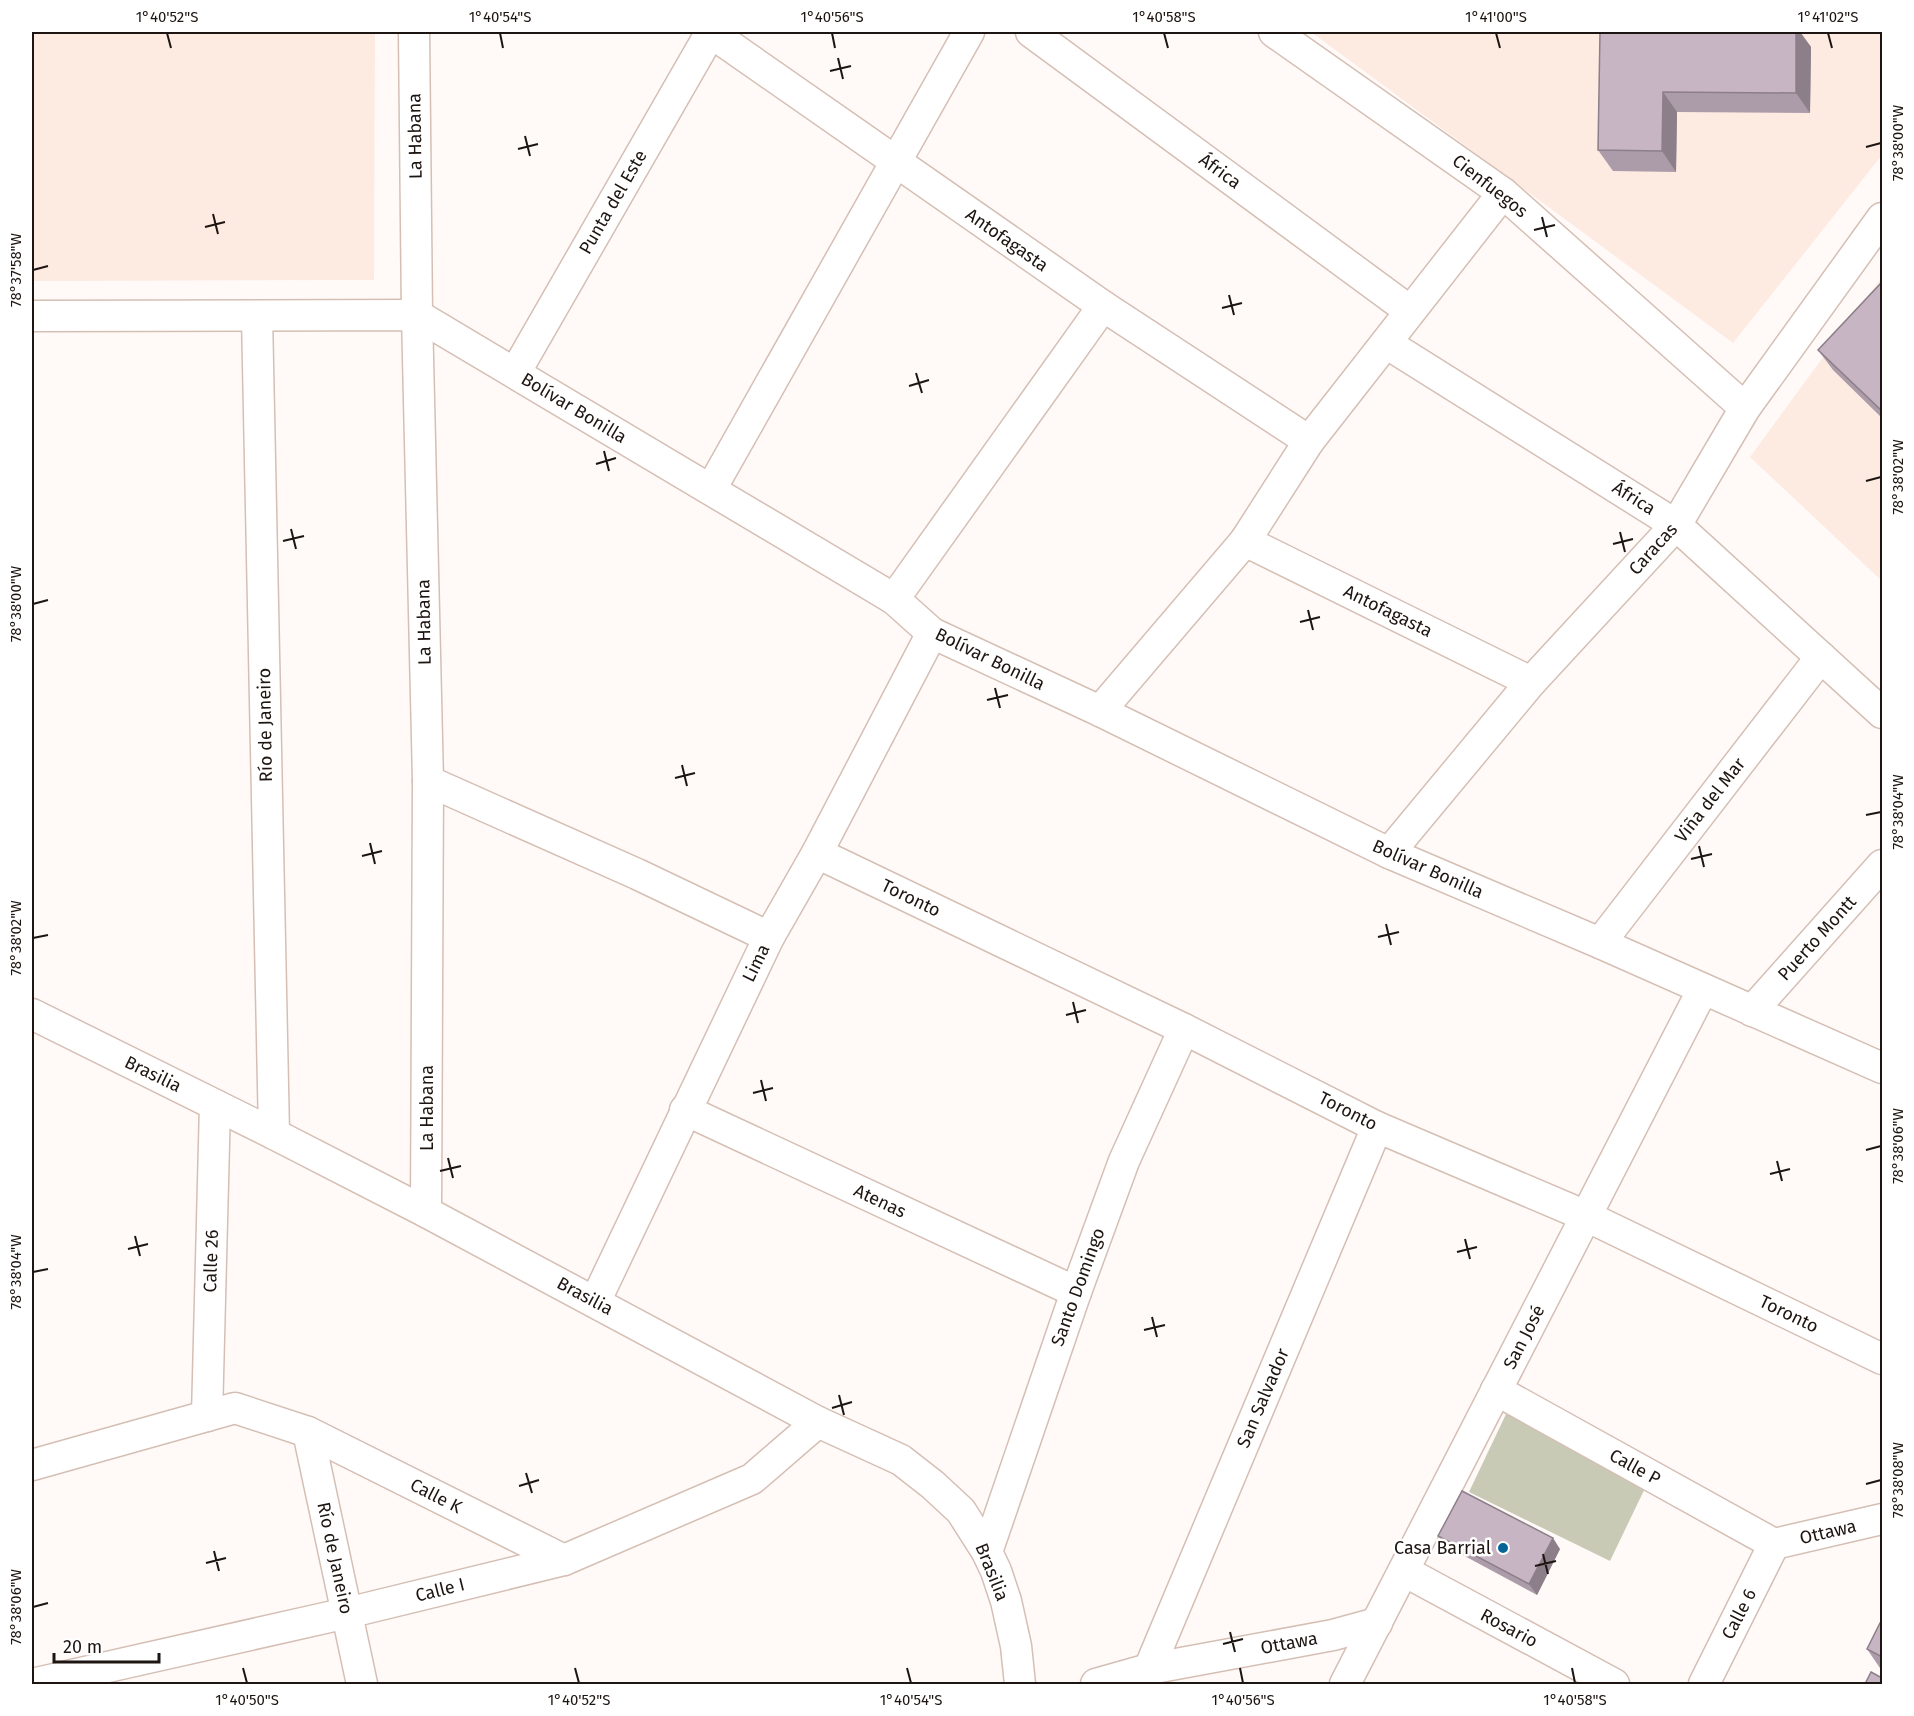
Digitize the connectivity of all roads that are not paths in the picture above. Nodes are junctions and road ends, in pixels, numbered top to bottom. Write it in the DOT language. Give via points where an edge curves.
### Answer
graph roads {
  1 [pos="414,32"];
  2 [pos="710,32"];
  3 [pos="969,32"];
  4 [pos="1030,32"];
  5 [pos="1275,32"];
  6 [pos="895,163"];
  7 [pos="1503,193"];
  8 [pos="1882,218"];
  9 [pos="1103,306"];
  10 [pos="1410,311"];
  11 [pos="417,315"];
  12 [pos="32,316"];
  13 [pos="257,316"];
  14 [pos="1386,343"];
  15 [pos="515,373"];
  16 [pos="1745,408"];
  17 [pos="1310,441"];
  18 [pos="711,489"];
  19 [pos="1676,525"];
  20 [pos="1245,540"];
  21 [pos="894,598"];
  22 [pos="932,633"];
  23 [pos="1821,657"];
  24 [pos="1531,682"];
  25 [pos="1100,711"];
  26 [pos="1882,713"];
  27 [pos="428,781"];
  28 [pos="817,853"];
  29 [pos="1389,853"];
  30 [pos="1882,865"];
  31 [pos="769,937"];
  32 [pos="1600,943"];
  33 [pos="1703,989"];
  34 [pos="1752,1011"];
  35 [pos="32,1014"];
  36 [pos="1184,1029"];
  37 [pos="1882,1068"];
  38 [pos="215,1105"];
  39 [pos="685,1110"];
  40 [pos="1377,1127"];
  41 [pos="274,1134"];
  42 [pos="426,1212"];
  43 [pos="1586,1216"];
  44 [pos="1076,1292"];
  45 [pos="595,1302"];
  46 [pos="1882,1359"];
  47 [pos="1496,1390"];
  48 [pos="207,1416"];
  49 [pos="818,1422"];
  50 [pos="308,1432"];
  51 [pos="32,1465"];
  52 [pos="1882,1519"];
  53 [pos="1774,1544"];
  54 [pos="987,1552"];
  55 [pos="564,1560"];
  56 [pos="1404,1571"];
  57 [pos="347,1613"];
  58 [pos="1377,1623"];
  59 [pos="1149,1669"];
  60 [pos="32,1684"];
  61 [pos="362,1684"];
  62 [pos="1020,1684"];
  63 [pos="1096,1684"];
  64 [pos="1345,1684"];
  65 [pos="1614,1684"];
  66 [pos="1704,1684"];
  1 -- 11 [label="street, La Habana"];
  2 -- 6 [label="street, Antofagasta"];
  2 -- 15 [label="street, Punta del Este"];
  3 -- 6 [label="street"];
  4 -- 10 [label="street, África"];
  5 -- 7 [label="street, Cienfuegos"];
  6 -- 9 [label="street, Antofagasta"];
  6 -- 18 [label="street"];
  7 -- 10 [label="street"];
  7 -- 16 [label="street, Cienfuegos"];
  8 -- 16 [label="street, Caracas"];
  9 -- 17 [label="street, Antofagasta"];
  9 -- 21 [label="street"];
  10 -- 14 [label="street"];
  11 -- 13 [label="street"];
  11 -- 15 [label="street, Bolívar Bonilla"];
  11 -- 27 [label="street, La Habana"];
  12 -- 13 [label="street"];
  13 -- 41 [label="street, Río de Janeiro"];
  14 -- 17 [label="street"];
  14 -- 19 [label="street, África"];
  15 -- 18 [label="street, Bolívar Bonilla"];
  16 -- 19 [label="street, Caracas"];
  17 -- 20 [label="street"];
  18 -- 21 [label="street, Bolívar Bonilla"];
  19 -- 23 [label="street, África"];
  19 -- 24 [label="street, Caracas"];
  20 -- 24 [label="street, Antofagasta"];
  20 -- 25 [label="street"];
  21 -- 22 [label="street, Bolívar Bonilla"];
  22 -- 25 [label="street, Bolívar Bonilla"];
  22 -- 28 [label="street, Lima"];
  23 -- 26 [label="street, África"];
  23 -- 32 [label="street, Viña del Mar"];
  24 -- 29 [label="street, Caracas"];
  25 -- 29 [label="street, Bolívar Bonilla"];
  27 -- 31 [label="street"];
  27 -- 42 [label="street, La Habana"];
  28 -- 31 [label="street, Lima"];
  28 -- 36 [label="street, Toronto"];
  29 -- 32 [label="street, Bolívar Bonilla"];
  30 -- 34 [label="street, Puerto Montt"];
  31 -- 39 [label="street, Lima"];
  32 -- 33 [label="street, Bolívar Bonilla"];
  33 -- 34 [label="street, Bolívar Bonilla"];
  33 -- 43 [label="street, San José"];
  34 -- 37 [label="street, Bolívar Bonilla"];
  35 -- 38 [label="street, Brasilia"];
  36 -- 40 [label="street, Toronto"];
  36 -- 44 [label="street, Santo Domingo" via="1124,1161"];
  38 -- 41 [label="street, Brasilia"];
  38 -- 48 [label="street, Calle 26"];
  39 -- 44 [label="street, Atenas"];
  39 -- 45 [label="street, Lima"];
  40 -- 43 [label="street, Toronto"];
  40 -- 59 [label="street, San Salvador"];
  41 -- 42 [label="street, Brasilia"];
  42 -- 45 [label="street, Brasilia"];
  43 -- 46 [label="street, Toronto"];
  43 -- 47 [label="street, San José"];
  44 -- 54 [label="street, Santo Domingo"];
  45 -- 49 [label="street, Brasilia"];
  47 -- 53 [label="street, Calle P"];
  47 -- 56 [label="street, San José"];
  48 -- 50 [label="street, Calle K" via="235,1408"];
  48 -- 51 [label="street, Calle K"];
  49 -- 54 [label="street, Brasilia" via="901,1460 917,1472 961,1511"];
  49 -- 55 [label="street, Calle I" via="752,1479"];
  50 -- 55 [label="street, Calle K"];
  50 -- 57 [label="street, Río de Janeiro"];
  52 -- 53 [label="street, Ottawa"];
  53 -- 66 [label="street, Calle 6"];
  54 -- 62 [label="street, Brasilia" via="1006,1601"];
  55 -- 57 [label="street, Calle I"];
  56 -- 58 [label="street, San José"];
  56 -- 65 [label="street, Rosario"];
  57 -- 60 [label="street, Calle I"];
  57 -- 61 [label="street, Río de Janeiro"];
  58 -- 59 [label="street, Ottawa" via="1333,1635"];
  58 -- 64 [label="street, San José"];
  59 -- 63 [label="street, Ottawa"];
}
